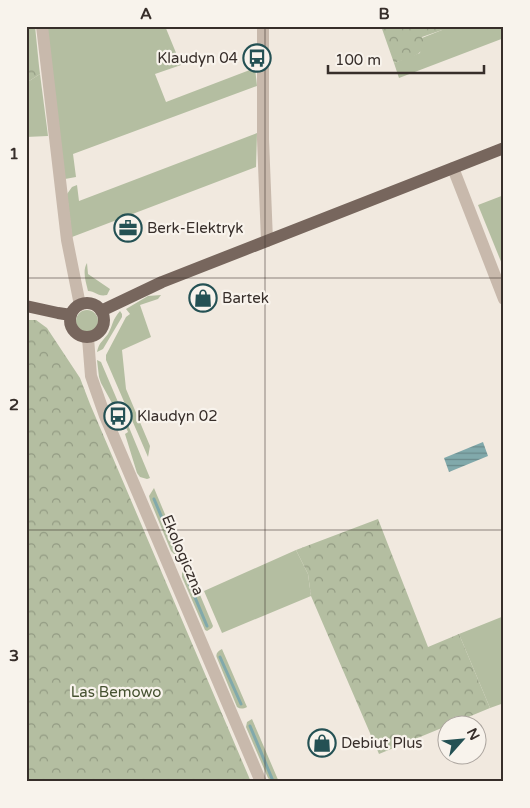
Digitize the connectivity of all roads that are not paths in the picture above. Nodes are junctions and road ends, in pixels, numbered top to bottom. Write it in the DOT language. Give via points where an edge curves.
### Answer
graph roads {
  1 [pos="42,26"];
  2 [pos="263,26"];
  3 [pos="504,148"];
  4 [pos="453,168"];
  5 [pos="267,241"];
  6 [pos="504,299"];
  7 [pos="80,305"];
  8 [pos="26,306"];
  9 [pos="101,311"];
  10 [pos="70,315"];
  11 [pos="88,338"];
  12 [pos="261,782"];
  1 -- 7 [label="street" via="67,240"];
  2 -- 5 [label="street"];
  3 -- 4 [label="main road"];
  4 -- 5 [label="main road"];
  4 -- 6 [label="street"];
  5 -- 9 [label="main road" via="162,282"];
  7 -- 9 [label="main road" via="92,304"];
  7 -- 10 [label="main road"];
  8 -- 10 [label="main road"];
  9 -- 11 [label="main road" via="102,329"];
  10 -- 11 [label="main road" via="74,331"];
  11 -- 12 [label="street, Ekologiczna" via="91,376 105,416"];
}
